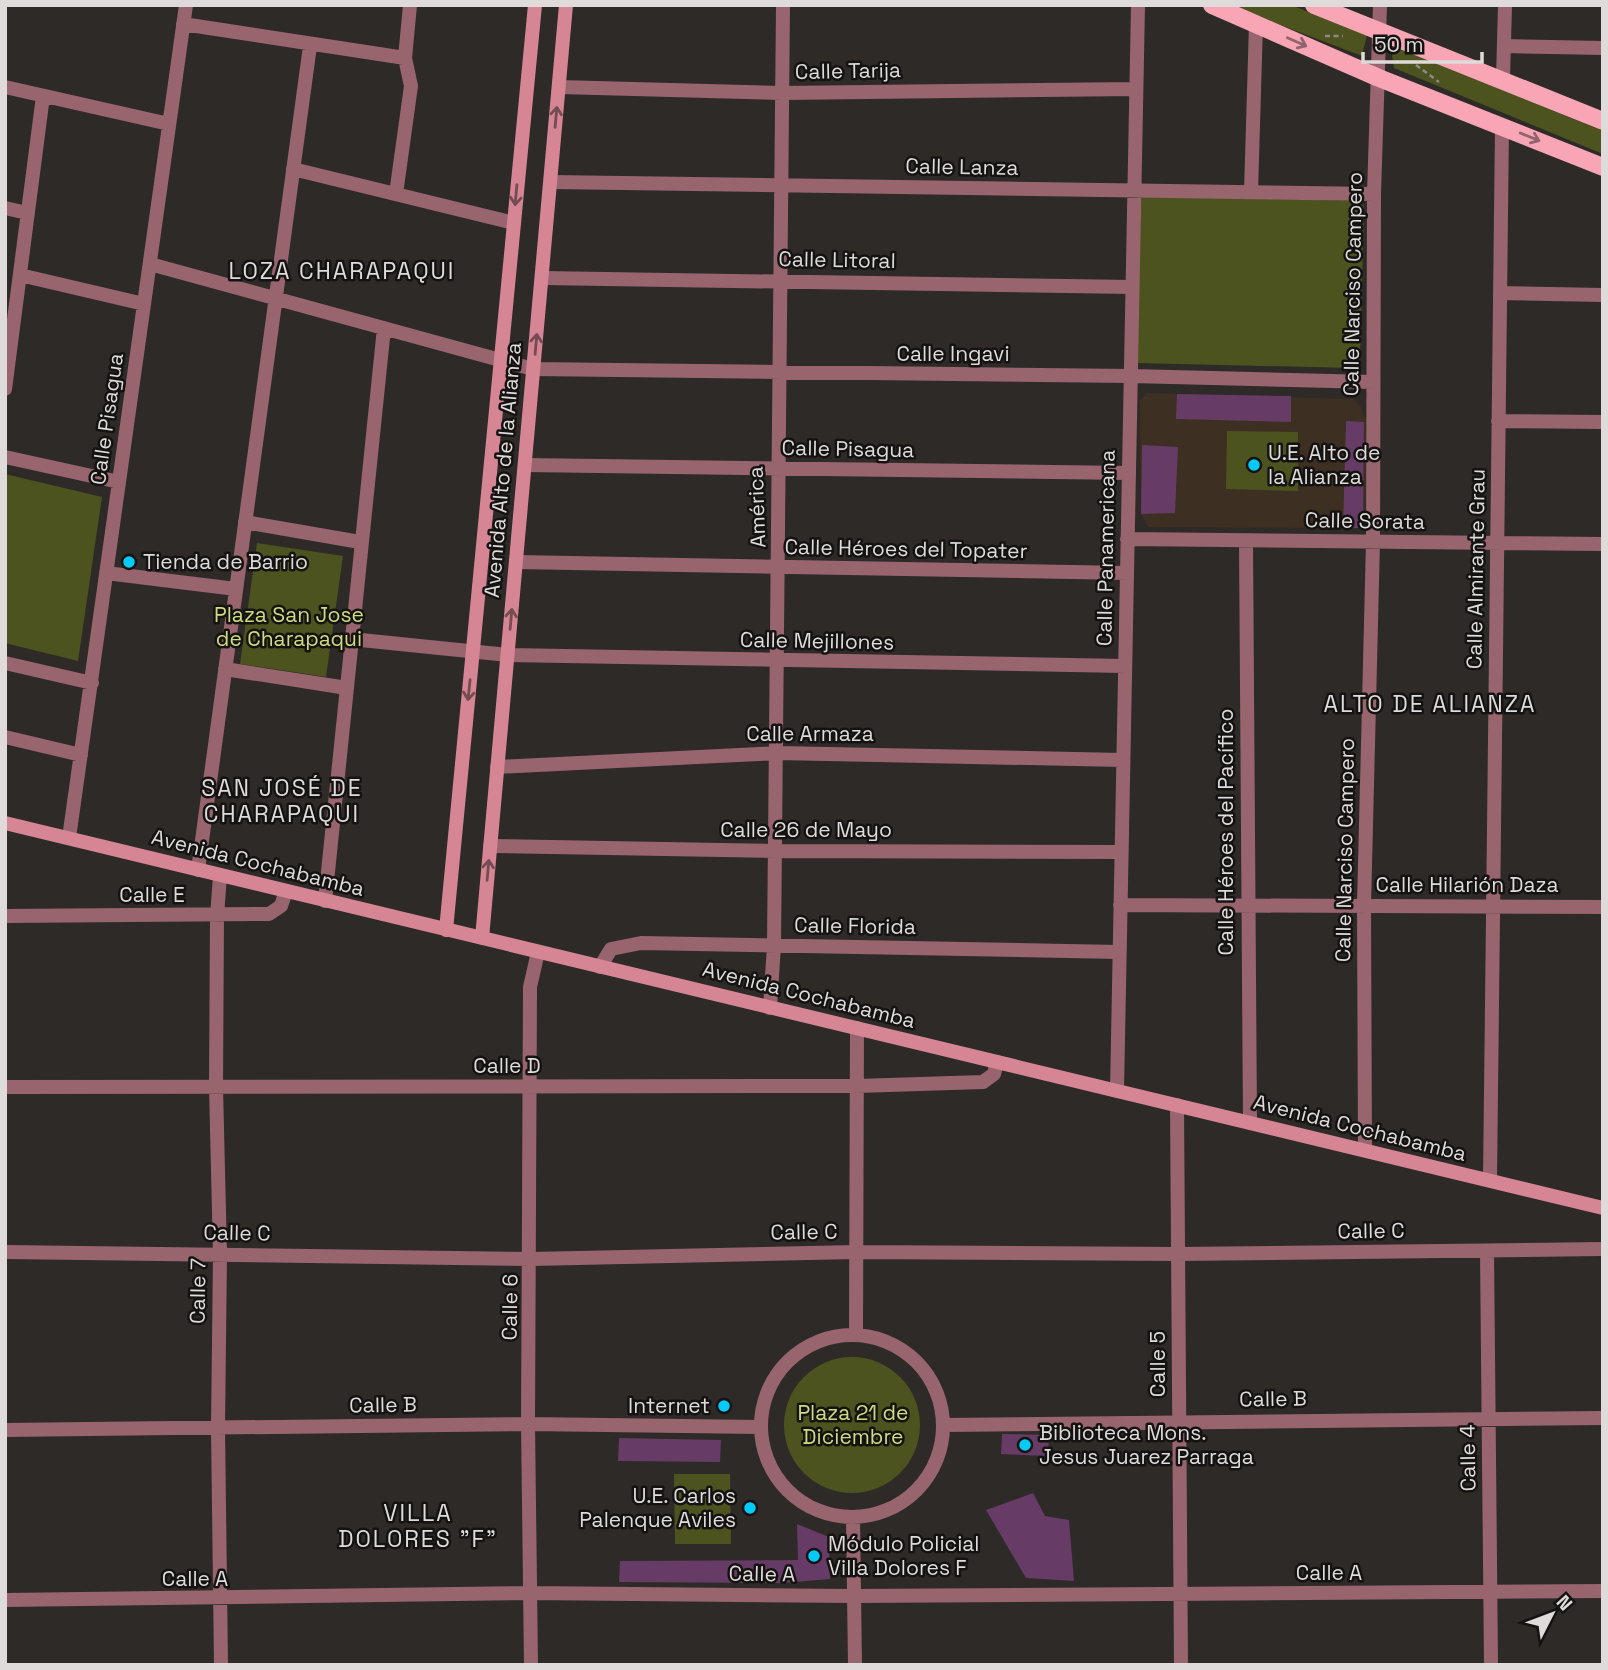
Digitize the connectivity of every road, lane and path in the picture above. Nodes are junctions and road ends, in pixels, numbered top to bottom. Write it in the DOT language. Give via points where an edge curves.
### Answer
graph roads {
  1 [pos="410,5"];
  2 [pos="535,5"];
  3 [pos="566,5"];
  4 [pos="783,5"];
  5 [pos="1138,5"];
  6 [pos="1212,5"];
  7 [pos="1314,5"];
  8 [pos="1380,5"];
  9 [pos="1505,5"];
  10 [pos="184,6"];
  11 [pos="183,24"];
  12 [pos="1256,24"];
  13 [pos="1380,31"];
  14 [pos="310,46"];
  15 [pos="1504,46"];
  16 [pos="1603,48"];
  17 [pos="1406,57"];
  18 [pos="405,58"];
  19 [pos="1379,78"];
  20 [pos="1503,79"];
  21 [pos="5,87"];
  22 [pos="559,87"];
  23 [pos="1450,87"];
  24 [pos="1136,89"];
  25 [pos="782,93"];
  26 [pos="43,96"];
  27 [pos="1603,121"];
  28 [pos="169,124"];
  29 [pos="1502,126"];
  30 [pos="1603,167"];
  31 [pos="293,169"];
  32 [pos="551,182"];
  33 [pos="783,186"];
  34 [pos="1134,190"];
  35 [pos="1251,192"];
  36 [pos="396,194"];
  37 [pos="1374,194"];
  38 [pos="5,208"];
  39 [pos="27,213"];
  40 [pos="514,223"];
  41 [pos="150,264"];
  42 [pos="20,275"];
  43 [pos="542,278"];
  44 [pos="781,280"];
  45 [pos="1132,287"];
  46 [pos="1500,293"];
  47 [pos="1603,295"];
  48 [pos="275,298"];
  49 [pos="144,304"];
  50 [pos="384,328"];
  51 [pos="501,360"];
  52 [pos="533,369"];
  53 [pos="778,374"];
  54 [pos="1131,376"];
  55 [pos="1373,382"];
  56 [pos="5,389"];
  57 [pos="1498,421"];
  58 [pos="1603,422"];
  59 [pos="5,457"];
  60 [pos="525,465"];
  61 [pos="776,469"];
  62 [pos="1129,473"];
  63 [pos="119,482"];
  64 [pos="245,522"];
  65 [pos="1128,539"];
  66 [pos="1246,541"];
  67 [pos="360,542"];
  68 [pos="1373,542"];
  69 [pos="1497,543"];
  70 [pos="1603,544"];
  71 [pos="516,562"];
  72 [pos="780,568"];
  73 [pos="106,573"];
  74 [pos="1127,573"];
  75 [pos="236,589"];
  76 [pos="351,639"];
  77 [pos="473,650"];
  78 [pos="508,655"];
  79 [pos="777,661"];
  80 [pos="5,663"];
  81 [pos="1125,666"];
  82 [pos="225,668"];
  83 [pos="92,683"];
  84 [pos="347,688"];
  85 [pos="5,737"];
  86 [pos="777,753"];
  87 [pos="81,755"];
  88 [pos="1123,760"];
  89 [pos="497,767"];
  90 [pos="5,823"];
  91 [pos="69,838"];
  92 [pos="490,846"];
  93 [pos="775,851"];
  94 [pos="1121,852"];
  95 [pos="198,870"];
  96 [pos="220,876"];
  97 [pos="286,891"];
  98 [pos="325,901"];
  99 [pos="1120,905"];
  100 [pos="1247,905"];
  101 [pos="1364,906"];
  102 [pos="1603,906"];
  103 [pos="1493,907"];
  104 [pos="5,916"];
  105 [pos="217,916"];
  106 [pos="446,930"];
  107 [pos="482,938"];
  108 [pos="775,945"];
  109 [pos="538,952"];
  110 [pos="1119,952"];
  111 [pos="600,967"];
  112 [pos="770,1008"];
  113 [pos="857,1028"];
  114 [pos="997,1062"];
  115 [pos="857,1086"];
  116 [pos="5,1087"];
  117 [pos="216,1087"];
  118 [pos="530,1087"];
  119 [pos="1116,1091"];
  120 [pos="1177,1105"];
  121 [pos="1250,1123"];
  122 [pos="1365,1150"];
  123 [pos="1490,1180"];
  124 [pos="1603,1208"];
  125 [pos="1603,1249"];
  126 [pos="1488,1251"];
  127 [pos="5,1252"];
  128 [pos="856,1252"];
  129 [pos="220,1254"];
  130 [pos="1178,1254"];
  131 [pos="531,1259"];
  132 [pos="856,1335"];
  133 [pos="1489,1418"];
  134 [pos="1603,1418"];
  135 [pos="1179,1422"];
  136 [pos="528,1424"];
  137 [pos="944,1425"];
  138 [pos="761,1427"];
  139 [pos="218,1428"];
  140 [pos="5,1430"];
  141 [pos="853,1518"];
  142 [pos="1603,1591"];
  143 [pos="530,1593"];
  144 [pos="1491,1593"];
  145 [pos="1181,1594"];
  146 [pos="853,1596"];
  147 [pos="5,1600"];
  148 [pos="219,1600"];
  149 [pos="221,1665"];
  150 [pos="531,1665"];
  151 [pos="855,1665"];
  152 [pos="1181,1665"];
  153 [pos="1491,1665"];
  1 -- 18 [label="street"];
  2 -- 40 [label="street, Avenida Alto de la Alianza, one-way"];
  3 -- 22 [label="street, Avenida Alto de la Alianza"];
  4 -- 25 [label="street, América"];
  5 -- 24 [label="street, Calle Panamericana"];
  6 -- 12 [label="main road"];
  7 -- 13 [label="main road"];
  8 -- 13 [label="street, Calle Narciso Campero"];
  9 -- 15 [label="street"];
  10 -- 11 [label="street, Calle Pisagua"];
  11 -- 14 [label="street"];
  11 -- 28 [label="street, Calle Pisagua"];
  12 -- 19 [label="main road, one-way"];
  12 -- 35 [label="street"];
  13 -- 19 [label="street, Calle Narciso Campero"];
  13 -- 20 [label="main road"];
  14 -- 18 [label="street"];
  14 -- 31 [label="street"];
  15 -- 16 [label="street"];
  15 -- 20 [label="street"];
  17 -- 23 [label="path"];
  18 -- 36 [label="street" via="411,86"];
  19 -- 29 [label="main road"];
  19 -- 37 [label="street, Calle Narciso Campero"];
  20 -- 27 [label="main road"];
  21 -- 26 [label="street"];
  22 -- 25 [label="street, Calle Tarija"];
  32 -- 22 [label="street, Avenida Alto de la Alianza, one-way"];
  24 -- 25 [label="street, Calle Tarija"];
  24 -- 34 [label="street, Calle Panamericana"];
  25 -- 33 [label="street, América"];
  26 -- 28 [label="street"];
  26 -- 39 [label="street"];
  28 -- 41 [label="street, Calle Pisagua"];
  29 -- 30 [label="main road, one-way"];
  29 -- 46 [label="street, Calle Almirante Grau"];
  31 -- 36 [label="street"];
  31 -- 48 [label="street"];
  32 -- 33 [label="street, Calle Lanza"];
  32 -- 43 [label="street, Avenida Alto de la Alianza"];
  33 -- 34 [label="street, Calle Lanza"];
  33 -- 44 [label="street, América"];
  34 -- 35 [label="street, Calle Lanza"];
  34 -- 45 [label="street, Calle Panamericana"];
  35 -- 37 [label="street, Calle Lanza"];
  36 -- 40 [label="street"];
  37 -- 55 [label="street, Calle Narciso Campero"];
  38 -- 39 [label="street"];
  39 -- 42 [label="street"];
  40 -- 51 [label="street, Avenida Alto de la Alianza"];
  41 -- 48 [label="street, Calle Ingavi"];
  41 -- 49 [label="street, Calle Pisagua"];
  42 -- 49 [label="street"];
  42 -- 56 [label="street"];
  43 -- 44 [label="street, Calle Litoral"];
  52 -- 43 [label="street, Avenida Alto de la Alianza, one-way"];
  44 -- 45 [label="street, Calle Litoral"];
  44 -- 53 [label="street, América"];
  45 -- 54 [label="street, Calle Panamericana"];
  46 -- 47 [label="street"];
  46 -- 57 [label="street, Calle Almirante Grau"];
  48 -- 50 [label="street, Calle Ingavi"];
  48 -- 64 [label="street"];
  49 -- 63 [label="street, Calle Pisagua"];
  50 -- 51 [label="street, Calle Ingavi"];
  50 -- 67 [label="street"];
  51 -- 52 [label="street, Calle Ingavi"];
  51 -- 77 [label="street, Avenida Alto de la Alianza"];
  52 -- 53 [label="street, Calle Ingavi"];
  52 -- 60 [label="street, Avenida Alto de la Alianza"];
  53 -- 54 [label="street, Calle Ingavi"];
  53 -- 61 [label="street, América"];
  54 -- 55 [label="street, Calle Ingavi"];
  54 -- 62 [label="street, Calle Panamericana"];
  55 -- 68 [label="street, Calle Narciso Campero"];
  57 -- 58 [label="street"];
  57 -- 69 [label="street, Calle Almirante Grau"];
  59 -- 63 [label="street"];
  60 -- 61 [label="street, Calle Pisagua"];
  60 -- 71 [label="street, Avenida Alto de la Alianza"];
  61 -- 62 [label="street, Calle Pisagua"];
  61 -- 72 [label="street, América"];
  62 -- 65 [label="street, Calle Panamericana"];
  63 -- 73 [label="street, Calle Pisagua"];
  64 -- 67 [label="street"];
  64 -- 75 [label="street"];
  65 -- 66 [label="street, Calle Sorata"];
  65 -- 74 [label="street, Calle Panamericana"];
  66 -- 68 [label="street, Calle Sorata"];
  66 -- 100 [label="street, Calle Héroes del Pacífico"];
  67 -- 76 [label="street"];
  68 -- 69 [label="street, Calle Sorata"];
  68 -- 101 [label="street, Calle Narciso Campero"];
  69 -- 70 [label="street, Calle Sorata"];
  69 -- 103 [label="street, Calle Almirante Grau"];
  71 -- 72 [label="street, Calle Héroes del Topater"];
  78 -- 71 [label="street, Avenida Alto de la Alianza, one-way"];
  72 -- 74 [label="street, Calle Héroes del Topater"];
  72 -- 79 [label="street, América"];
  73 -- 75 [label="street"];
  73 -- 83 [label="street, Calle Pisagua"];
  74 -- 81 [label="street, Calle Panamericana"];
  75 -- 82 [label="street"];
  76 -- 77 [label="street, Calle Mejillones"];
  76 -- 84 [label="street"];
  77 -- 78 [label="street, Calle Mejillones"];
  77 -- 106 [label="street, Avenida Alto de la Alianza, one-way"];
  78 -- 79 [label="street, Calle Mejillones"];
  78 -- 89 [label="street, Avenida Alto de la Alianza"];
  79 -- 81 [label="street, Calle Mejillones"];
  79 -- 86 [label="street, América"];
  80 -- 83 [label="street"];
  81 -- 88 [label="street, Calle Panamericana"];
  82 -- 84 [label="street"];
  82 -- 95 [label="street"];
  83 -- 87 [label="street, Calle Pisagua"];
  84 -- 98 [label="street"];
  85 -- 87 [label="street"];
  86 -- 88 [label="street, Calle Armaza"];
  86 -- 89 [label="street, Calle Armaza"];
  86 -- 93 [label="street, América"];
  87 -- 91 [label="street, Calle Pisagua"];
  88 -- 94 [label="street, Calle Panamericana"];
  89 -- 92 [label="street, Avenida Alto de la Alianza"];
  90 -- 91 [label="street, Avenida Cochabamba"];
  91 -- 95 [label="street, Avenida Cochabamba"];
  92 -- 93 [label="street, Calle 26 de Mayo"];
  107 -- 92 [label="street, Avenida Alto de la Alianza, one-way"];
  93 -- 94 [label="street, Calle 26 de Mayo"];
  93 -- 108 [label="street, América"];
  94 -- 99 [label="street, Calle Panamericana"];
  95 -- 96 [label="street, Avenida Cochabamba"];
  96 -- 97 [label="street, Avenida Cochabamba"];
  96 -- 105 [label="street, Calle 7"];
  97 -- 98 [label="street, Avenida Cochabamba"];
  97 -- 105 [label="street, Calle E" via="276,911"];
  98 -- 106 [label="street, Avenida Cochabamba"];
  99 -- 100 [label="street, Calle Hilarión Daza"];
  99 -- 110 [label="street, Calle Panamericana"];
  100 -- 101 [label="street, Calle Hilarión Daza"];
  100 -- 121 [label="street, Calle Héroes del Pacífico"];
  101 -- 103 [label="street, Calle Hilarión Daza"];
  101 -- 122 [label="street, Calle Narciso Campero"];
  102 -- 103 [label="street, Calle Hilarión Daza"];
  103 -- 123 [label="street, Calle Almirante Grau"];
  104 -- 105 [label="street, Calle E"];
  105 -- 117 [label="street, Calle 7"];
  106 -- 107 [label="street, Avenida Cochabamba"];
  107 -- 109 [label="street, Avenida Cochabamba"];
  108 -- 110 [label="street, Calle Florida"];
  108 -- 111 [label="street, Calle Florida" via="641,943 611,949"];
  108 -- 112 [label="street, América"];
  109 -- 111 [label="street, Avenida Cochabamba"];
  109 -- 118 [label="street, Calle 6" via="530,988"];
  110 -- 119 [label="street, Calle Panamericana"];
  111 -- 112 [label="street, Avenida Cochabamba"];
  112 -- 113 [label="street, Avenida Cochabamba"];
  113 -- 114 [label="street, Avenida Cochabamba"];
  113 -- 115 [label="street"];
  114 -- 115 [label="street, Calle D" via="994,1074 983,1082"];
  114 -- 119 [label="street, Avenida Cochabamba"];
  115 -- 118 [label="street, Calle D"];
  115 -- 128 [label="street"];
  116 -- 117 [label="street, Calle D"];
  117 -- 118 [label="street, Calle D"];
  117 -- 129 [label="street, Calle 7"];
  118 -- 131 [label="street, Calle 6"];
  119 -- 120 [label="street, Avenida Cochabamba"];
  120 -- 121 [label="street, Avenida Cochabamba"];
  120 -- 130 [label="street, Calle 5"];
  121 -- 122 [label="street, Avenida Cochabamba"];
  122 -- 123 [label="street, Avenida Cochabamba"];
  123 -- 124 [label="street, Avenida Cochabamba"];
  125 -- 126 [label="street, Calle C"];
  126 -- 130 [label="street, Calle C"];
  126 -- 133 [label="street, Calle 4"];
  127 -- 129 [label="street, Calle C"];
  128 -- 130 [label="street, Calle C"];
  128 -- 131 [label="street, Calle C"];
  128 -- 132 [label="street"];
  129 -- 131 [label="street, Calle C"];
  129 -- 139 [label="street, Calle 7"];
  130 -- 135 [label="street, Calle 5"];
  131 -- 136 [label="street, Calle 6"];
  132 -- 137 [label="street" via="893,1345 923,1368 938,1395"];
  132 -- 138 [label="street" via="823,1339 782,1366 766,1394"];
  133 -- 134 [label="street, Calle B"];
  133 -- 135 [label="street, Calle B"];
  133 -- 144 [label="street, Calle 4"];
  135 -- 137 [label="street, Calle B"];
  135 -- 145 [label="street, Calle 5"];
  136 -- 138 [label="street, Calle B"];
  136 -- 139 [label="street, Calle B"];
  136 -- 143 [label="street, Calle 6"];
  137 -- 141 [label="street" via="937,1461 918,1490 888,1511"];
  138 -- 141 [label="street" via="766,1458 782,1486 821,1513"];
  139 -- 140 [label="street, Calle B"];
  139 -- 148 [label="street, Calle 7"];
  141 -- 146 [label="street"];
  142 -- 144 [label="street, Calle A"];
  143 -- 146 [label="street, Calle A"];
  143 -- 148 [label="street, Calle A"];
  143 -- 150 [label="street, Calle 6"];
  144 -- 145 [label="street, Calle A"];
  144 -- 153 [label="street, Calle 4"];
  145 -- 146 [label="street, Calle A"];
  145 -- 152 [label="street, Calle 5"];
  146 -- 151 [label="street"];
  147 -- 148 [label="street, Calle A"];
  148 -- 149 [label="street, Calle 7"];
}
